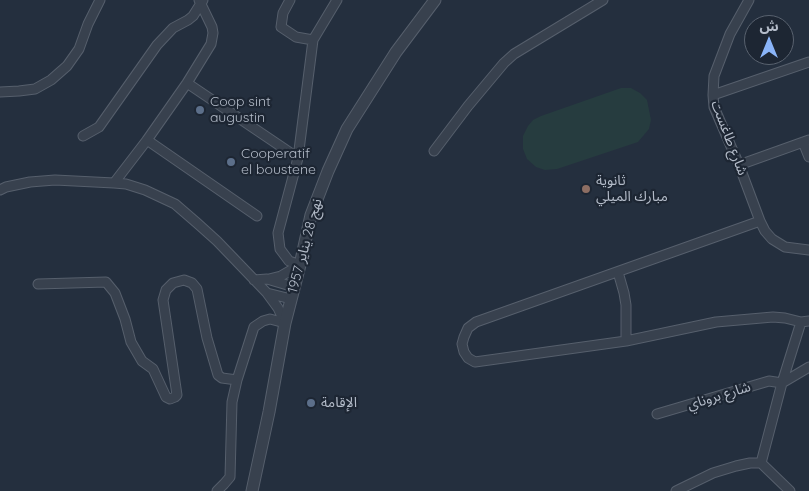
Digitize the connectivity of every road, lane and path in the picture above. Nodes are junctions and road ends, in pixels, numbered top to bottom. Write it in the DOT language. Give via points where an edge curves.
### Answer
graph roads {
  1 [pos="100,0"];
  2 [pos="290,0"];
  3 [pos="337,0"];
  4 [pos="435,0"];
  5 [pos="603,0"];
  6 [pos="749,0"];
  7 [pos="201,1"];
  8 [pos="313,40"];
  9 [pos="809,62"];
  10 [pos="187,83"];
  11 [pos="0,92"];
  12 [pos="713,95"];
  13 [pos="84,136"];
  14 [pos="147,140"];
  15 [pos="806,141"];
  16 [pos="434,151"];
  17 [pos="809,157"];
  18 [pos="298,158"];
  19 [pos="739,165"];
  20 [pos="114,183"];
  21 [pos="0,190"];
  22 [pos="257,216"];
  23 [pos="760,221"];
  24 [pos="809,250"];
  25 [pos="300,265"];
  26 [pos="618,272"];
  27 [pos="254,280"];
  28 [pos="267,280"];
  29 [pos="38,284"];
  30 [pos="294,287"];
  31 [pos="267,293"];
  32 [pos="291,299"];
  33 [pos="805,322"];
  34 [pos="285,323"];
  35 [pos="626,341"];
  36 [pos="809,367"];
  37 [pos="238,380"];
  38 [pos="782,383"];
  39 [pos="657,414"];
  40 [pos="761,463"];
  41 [pos="217,491"];
  42 [pos="252,491"];
  43 [pos="676,491"];
  44 [pos="790,491"];
  1 -- 11 [label="street" via="79,49 67,66 35,89"];
  2 -- 8 [label="street" via="283,13 281,27 296,37"];
  3 -- 8 [label="street"];
  4 -- 25 [label="street, نهج 28 يناير 1957" via="396,52 347,129 311,215"];
  5 -- 16 [label="street" via="514,54"];
  6 -- 12 [label="street, شارع طاغست" via="718,63"];
  7 -- 10 [label="street" via="212,28 211,44"];
  7 -- 13 [label="street" via="193,16 173,28 157,45 99,127"];
  8 -- 18 [label="street"];
  9 -- 12 [label="street"];
  10 -- 14 [label="street"];
  10 -- 18 [label="street"];
  12 -- 19 [label="street, شارع طاغست" via="714,107"];
  14 -- 20 [label="street"];
  14 -- 22 [label="street"];
  15 -- 17 [label="street"];
  15 -- 19 [label="street"];
  18 -- 25 [label="street" via="278,233 280,249 289,261"];
  19 -- 23 [label="street, شارع طاغست"];
  20 -- 21 [label="street" via="55,180 30,182"];
  20 -- 27 [label="street" via="145,190 175,204"];
  23 -- 24 [label="street, شارع طاغست" via="772,240"];
  23 -- 26 [label="street"];
  25 -- 28 [label="street"];
  25 -- 30 [label="street, نهج 28 يناير 1957"];
  26 -- 35 [label="street" via="626,305"];
  26 -- 35 [label="street" via="476,322 468,328 462,344 468,358 475,362"];
  27 -- 28 [label="street"];
  27 -- 31 [label="street"];
  28 -- 30 [label="street"];
  29 -- 37 [label="street" via="106,282 115,293 131,342 142,361 153,369 166,397 172,399 177,395 162,300 173,283 180,280 188,282 197,289 218,375"];
  30 -- 32 [label="street, نهج 28 يناير 1957"];
  31 -- 32 [label="street"];
  31 -- 34 [label="street"];
  32 -- 34 [label="street, نهج 28 يناير 1957"];
  33 -- 35 [label="street" via="773,317 716,322"];
  33 -- 38 [label="street"];
  34 -- 37 [label="street" via="270,319 254,327"];
  34 -- 42 [label="street, نهج 28 يناير 1957"];
  36 -- 38 [label="street"];
  37 -- 41 [label="street" via="232,402 230,477"];
  38 -- 39 [label="street, شارع بروناي" via="769,381"];
  38 -- 40 [label="street"];
  40 -- 43 [label="street" via="713,473"];
  40 -- 44 [label="street"];
}
